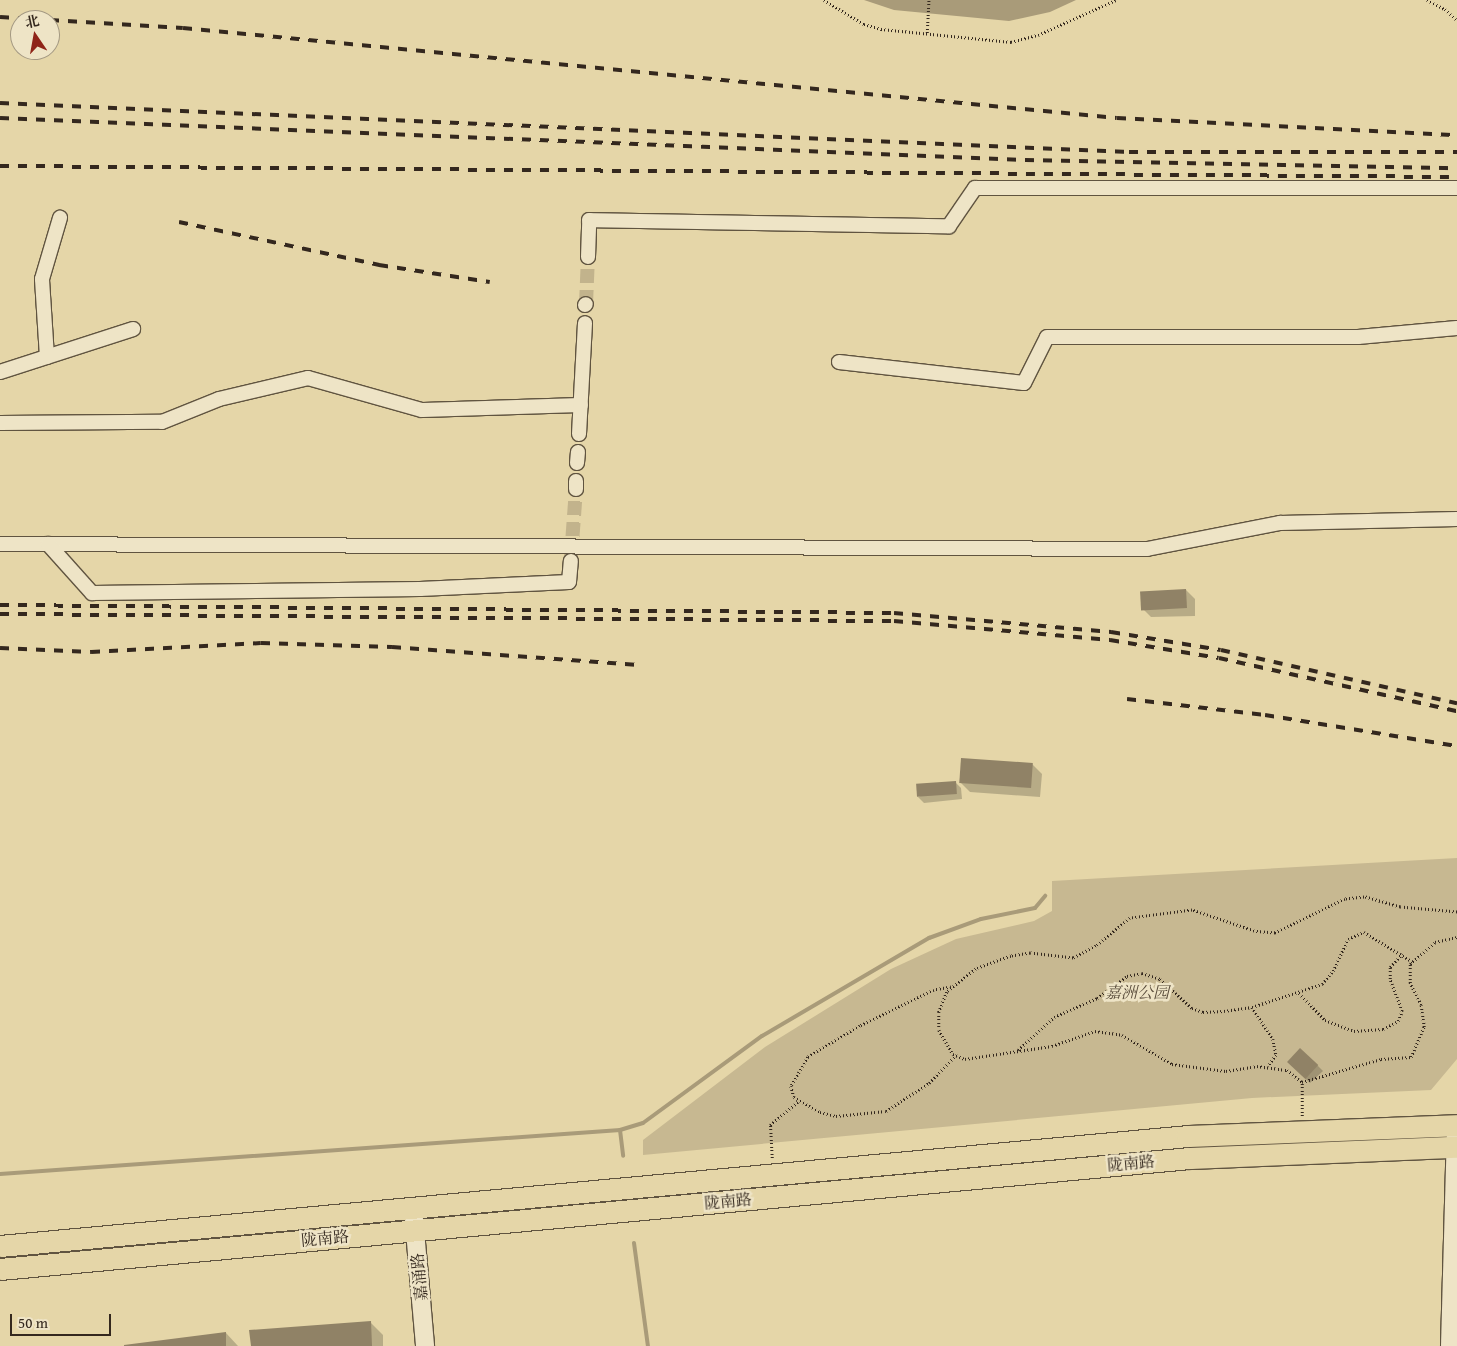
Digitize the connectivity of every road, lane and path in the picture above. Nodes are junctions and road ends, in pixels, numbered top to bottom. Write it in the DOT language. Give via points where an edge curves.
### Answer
graph roads {
  1 [pos="824,0"];
  2 [pos="929,0"];
  3 [pos="1116,0"];
  4 [pos="1427,0"];
  5 [pos="1457,20"];
  6 [pos="927,33"];
  7 [pos="1457,188"];
  8 [pos="60,218"];
  9 [pos="588,257"];
  10 [pos="585,323"];
  11 [pos="1457,328"];
  12 [pos="133,329"];
  13 [pos="47,358"];
  14 [pos="839,362"];
  15 [pos="0,372"];
  16 [pos="581,405"];
  17 [pos="0,423"];
  18 [pos="579,434"];
  19 [pos="1457,519"];
  20 [pos="0,544"];
  21 [pos="48,544"];
  22 [pos="571,561"];
  23 [pos="1457,912"];
  24 [pos="1457,936"];
  25 [pos="1402,954"];
  26 [pos="1413,962"];
  27 [pos="953,987"];
  28 [pos="1300,993"];
  29 [pos="1252,1007"];
  30 [pos="1017,1051"];
  31 [pos="956,1055"];
  32 [pos="1268,1067"];
  33 [pos="1302,1082"];
  34 [pos="799,1101"];
  35 [pos="1457,1125"];
  36 [pos="1302,1130"];
  37 [pos="1456,1147"];
  38 [pos="774,1174"];
  39 [pos="413,1208"];
  40 [pos="415,1230"];
  41 [pos="0,1246"];
  42 [pos="0,1269"];
  43 [pos="425,1346"];
  44 [pos="1450,1346"];
  1 -- 6 [label="path" via="864,24"];
  2 -- 6 [label="path"];
  3 -- 6 [label="path" via="1038,35 1011,42"];
  4 -- 5 [label="path"];
  7 -- 9 [label="street" via="975,188 950,226 589,220"];
  8 -- 13 [label="street" via="42,279"];
  10 -- 16 [label="street"];
  11 -- 14 [label="street" via="1358,338 1048,337 1024,383"];
  12 -- 13 [label="street"];
  13 -- 15 [label="street"];
  16 -- 17 [label="street" via="422,410 308,378 228,397 162,422"];
  16 -- 18 [label="street"];
  19 -- 21 [label="street" via="1280,523 1147,549"];
  20 -- 21 [label="street"];
  21 -- 22 [label="street" via="92,593 420,589 569,582"];
  23 -- 27 [label="path" via="1400,907 1364,897 1345,899 1275,933 1254,931 1192,910 1156,912 1130,918 1096,946 1073,958 1030,953 1011,956 976,969"];
  24 -- 26 [label="path" via="1436,942"];
  25 -- 26 [label="path"];
  25 -- 28 [label="path" via="1364,932 1348,939 1333,971 1322,984"];
  25 -- 28 [label="path" via="1390,967 1390,979 1402,1012 1398,1021 1383,1029 1354,1031 1325,1020"];
  26 -- 33 [label="path" via="1410,983 1421,1005 1424,1027 1412,1058 1381,1059"];
  27 -- 31 [label="path" via="947,992 939,1012 939,1030"];
  27 -- 34 [label="path" via="934,990 860,1026 808,1057 791,1086 794,1098"];
  28 -- 29 [label="path"];
  29 -- 30 [label="path" via="1203,1012 1192,1008 1160,979 1142,973 1127,976 1097,998 1054,1017"];
  29 -- 32 [label="path" via="1273,1039 1276,1055"];
  30 -- 31 [label="path" via="965,1059"];
  30 -- 32 [label="path" via="1052,1046 1095,1030 1122,1035 1172,1064 1226,1071"];
  31 -- 34 [label="path" via="929,1083 886,1111 836,1116"];
  32 -- 33 [label="path" via="1287,1070"];
  33 -- 36 [label="path"];
  34 -- 38 [label="path" via="770,1125"];
  35 -- 36 [label="main road, 陇南路"];
  35 -- 37 [label="street"];
  36 -- 38 [label="main road, 陇南路" via="1186,1136"];
  37 -- 40 [label="main road, 陇南路" via="1189,1158"];
  37 -- 44 [label="street"];
  38 -- 39 [label="main road, 陇南路"];
  39 -- 40 [label="street, 嘉涌路"];
  39 -- 41 [label="main road, 陇南路"];
  40 -- 42 [label="main road, 陇南路"];
  40 -- 43 [label="street, 嘉涌路"];
}
